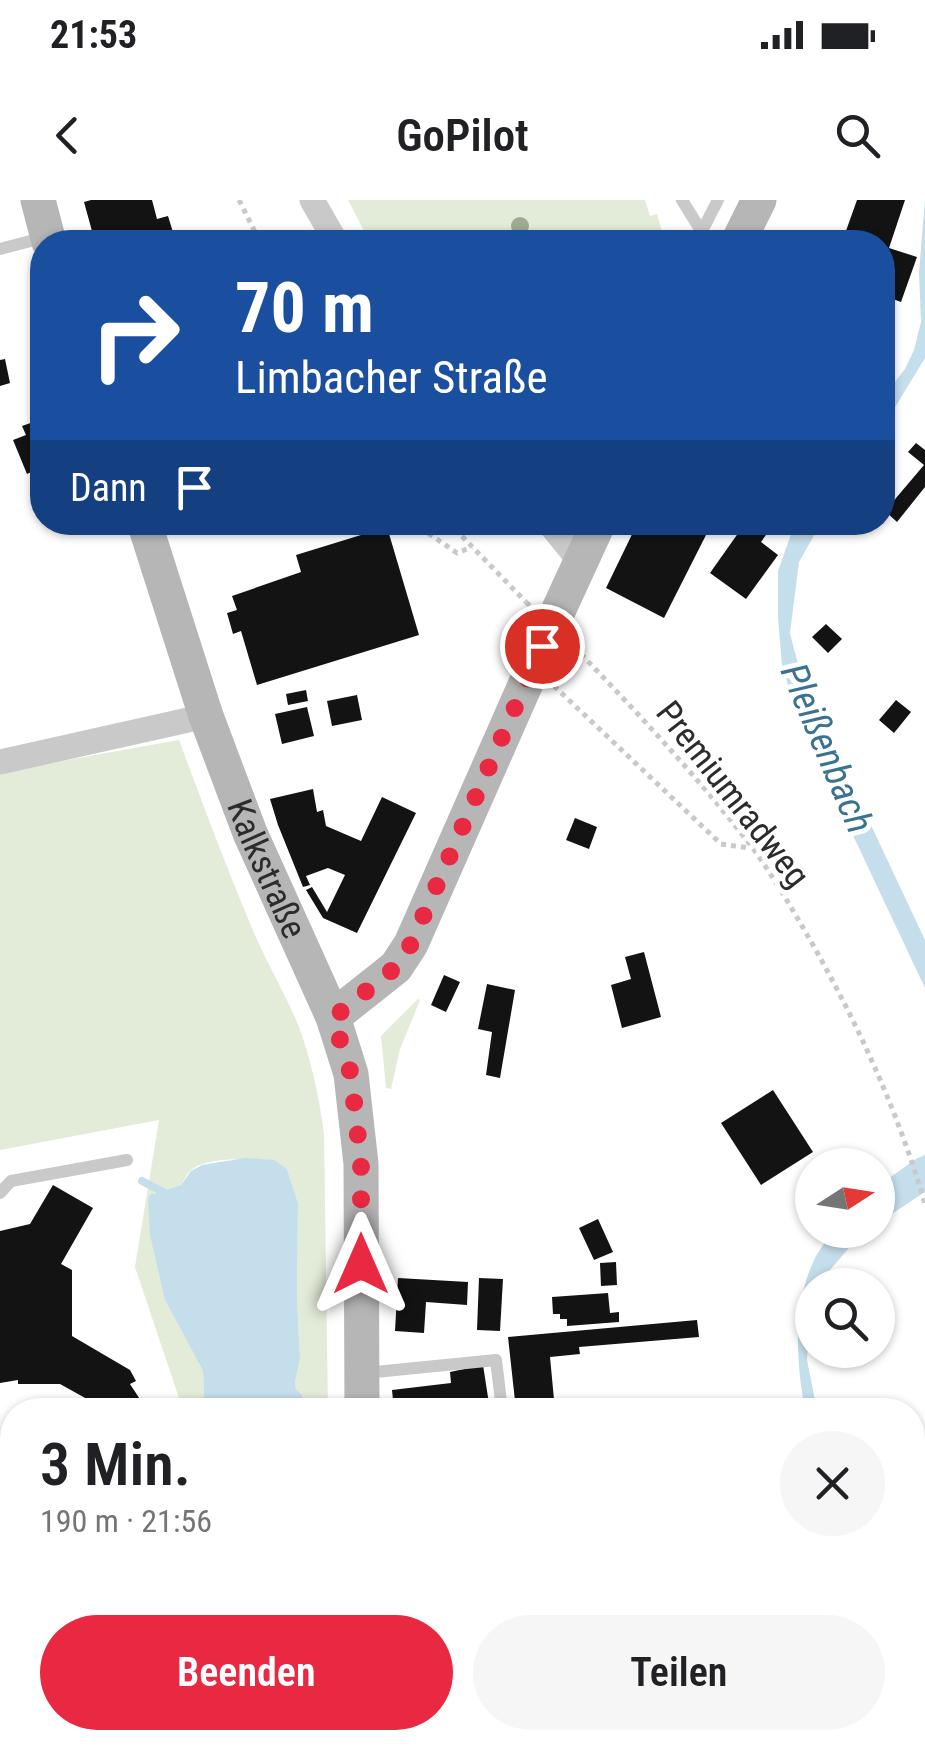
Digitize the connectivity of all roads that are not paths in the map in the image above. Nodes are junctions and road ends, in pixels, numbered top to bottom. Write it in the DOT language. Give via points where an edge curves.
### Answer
graph roads {
  1 [pos="38,200"];
  2 [pos="312,200"];
  3 [pos="682,200"];
  4 [pos="718,200"];
  5 [pos="759,200"];
  6 [pos="46,230"];
  7 [pos="329,230"];
  8 [pos="701,230"];
  9 [pos="707,230"];
  10 [pos="744,230"];
  11 [pos="30,243"];
  12 [pos="0,249"];
  13 [pos="148,535"];
  14 [pos="559,535"];
  15 [pos="593,535"];
  16 [pos="580,561"];
  17 [pos="206,716"];
  18 [pos="0,762"];
  19 [pos="333,1018"];
  20 [pos="127,1160"];
  21 [pos="0,1193"];
  22 [pos="362,1373"];
  23 [pos="362,1398"];
  24 [pos="501,1398"];
  1 -- 6 [label="main road"];
  2 -- 7 [label="street"];
  3 -- 8 [label="lane"];
  4 -- 9 [label="lane"];
  5 -- 10 [label="main road"];
  11 -- 12 [label="lane"];
  13 -- 17 [label="main road, Kalkstraße"];
  14 -- 16 [label="street"];
  15 -- 16 [label="main road"];
  16 -- 19 [label="main road" via="411,944 396,967"];
  17 -- 18 [label="street"];
  17 -- 19 [label="main road, Kalkstraße" via="250,834"];
  19 -- 22 [label="main road, Kalkstraße" via="351,1074 361,1164"];
  20 -- 21 [label="lane" via="12,1180"];
  22 -- 23 [label="main road, Kalkstraße"];
  22 -- 24 [label="lane" via="496,1360"];
}
